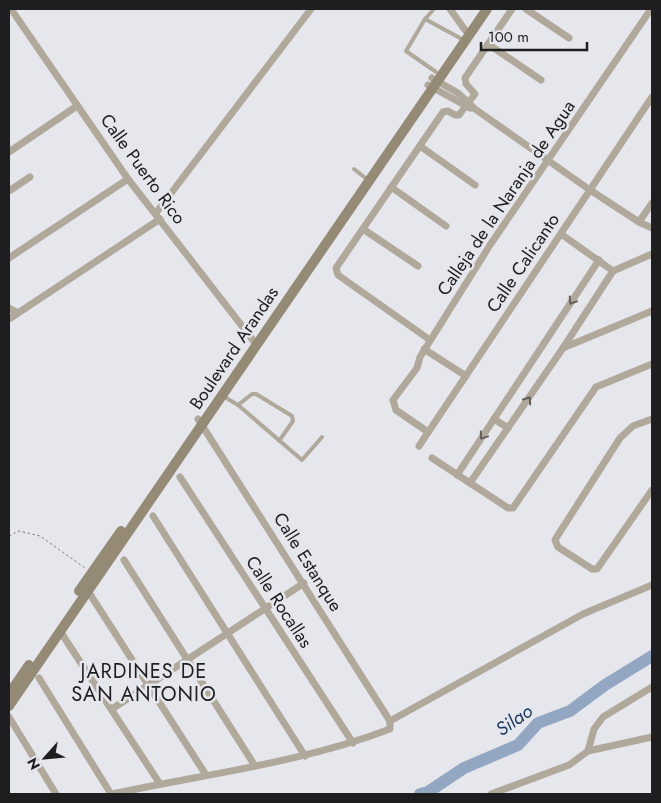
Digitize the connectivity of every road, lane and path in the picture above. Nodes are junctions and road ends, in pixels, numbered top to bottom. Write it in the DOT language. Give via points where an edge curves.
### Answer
graph roads {
  1 [pos="11,9"];
  2 [pos="311,9"];
  3 [pos="434,9"];
  4 [pos="450,9"];
  5 [pos="479,9"];
  6 [pos="487,9"];
  7 [pos="512,9"];
  8 [pos="526,9"];
  9 [pos="651,9"];
  10 [pos="425,19"];
  11 [pos="462,34"];
  12 [pos="569,38"];
  13 [pos="488,44"];
  14 [pos="541,80"];
  15 [pos="433,81"];
  16 [pos="652,97"];
  17 [pos="467,105"];
  18 [pos="77,106"];
  19 [pos="420,146"];
  20 [pos="9,152"];
  21 [pos="550,161"];
  22 [pos="354,169"];
  23 [pos="30,177"];
  24 [pos="128,179"];
  25 [pos="366,179"];
  26 [pos="475,185"];
  27 [pos="391,187"];
  28 [pos="590,190"];
  29 [pos="9,192"];
  30 [pos="652,203"];
  31 [pos="158,216"];
  32 [pos="639,222"];
  33 [pos="446,226"];
  34 [pos="652,228"];
  35 [pos="363,229"];
  36 [pos="561,234"];
  37 [pos="652,254"];
  38 [pos="9,258"];
  39 [pos="599,260"];
  40 [pos="418,266"];
  41 [pos="613,271"];
  42 [pos="9,308"];
  43 [pos="652,312"];
  44 [pos="18,314"];
  45 [pos="9,319"];
  46 [pos="430,340"];
  47 [pos="254,342"];
  48 [pos="563,348"];
  49 [pos="424,349"];
  50 [pos="652,364"];
  51 [pos="466,376"];
  52 [pos="222,395"];
  53 [pos="238,405"];
  54 [pos="652,418"];
  55 [pos="494,419"];
  56 [pos="200,422"];
  57 [pos="508,428"];
  58 [pos="428,432"];
  59 [pos="322,437"];
  60 [pos="279,441"];
  61 [pos="419,446"];
  62 [pos="432,458"];
  63 [pos="457,475"];
  64 [pos="180,476"];
  65 [pos="470,483"];
  66 [pos="652,490"];
  67 [pos="153,516"];
  68 [pos="9,536"];
  69 [pos="124,560"];
  70 [pos="92,573"];
  71 [pos="304,583"];
  72 [pos="652,584"];
  73 [pos="86,588"];
  74 [pos="265,608"];
  75 [pos="60,631"];
  76 [pos="228,634"];
  77 [pos="189,660"];
  78 [pos="39,678"];
  79 [pos="149,685"];
  80 [pos="652,687"];
  81 [pos="9,694"];
  82 [pos="9,706"];
  83 [pos="112,709"];
  84 [pos="9,717"];
  85 [pos="390,721"];
  86 [pos="652,737"];
  87 [pos="353,744"];
  88 [pos="588,751"];
  89 [pos="305,756"];
  90 [pos="256,766"];
  91 [pos="206,775"];
  92 [pos="160,784"];
  93 [pos="56,794"];
  94 [pos="112,794"];
  95 [pos="491,794"];
  1 -- 18 [label="street, Calle Puerto Rico"];
  2 -- 31 [label="street"];
  3 -- 10 [label="lane"];
  4 -- 11 [label="street"];
  5 -- 11 [label="main road, Boulevard Arandas"];
  6 -- 15 [label="main road, Boulevard Arandas"];
  7 -- 13 [label="street"];
  8 -- 12 [label="street"];
  9 -- 21 [label="street, Calleja de la Naranja de Agua"];
  10 -- 11 [label="lane"];
  10 -- 15 [label="lane" via="406,51"];
  11 -- 15 [label="main road, Boulevard Arandas"];
  13 -- 14 [label="street"];
  13 -- 17 [label="street" via="465,78 475,94"];
  15 -- 17 [label="street"];
  15 -- 25 [label="main road, Boulevard Arandas"];
  16 -- 28 [label="street, Calle Calicanto"];
  17 -- 19 [label="street" via="460,115 448,110 443,112"];
  17 -- 21 [label="street"];
  18 -- 20 [label="street"];
  18 -- 24 [label="street, Calle Puerto Rico"];
  19 -- 26 [label="street"];
  19 -- 27 [label="street"];
  21 -- 28 [label="street"];
  21 -- 46 [label="street, Calleja de la Naranja de Agua" via="490,246"];
  22 -- 25 [label="lane"];
  23 -- 29 [label="street"];
  24 -- 31 [label="street, Calle Puerto Rico"];
  24 -- 38 [label="street"];
  25 -- 47 [label="main road, Boulevard Arandas"];
  27 -- 33 [label="street"];
  27 -- 35 [label="street"];
  28 -- 32 [label="street"];
  28 -- 36 [label="street, Calle Calicanto"];
  30 -- 32 [label="street"];
  31 -- 44 [label="street"];
  31 -- 47 [label="street, Calle Puerto Rico"];
  32 -- 34 [label="street"];
  35 -- 40 [label="street"];
  35 -- 46 [label="street" via="336,272"];
  36 -- 39 [label="street"];
  36 -- 51 [label="street, Calle Calicanto"];
  37 -- 41 [label="street"];
  39 -- 41 [label="street"];
  39 -- 55 [label="street, one-way"];
  41 -- 48 [label="street"];
  42 -- 44 [label="street"];
  43 -- 48 [label="street"];
  44 -- 45 [label="street"];
  46 -- 49 [label="street, Calleja de la Naranja de Agua"];
  47 -- 52 [label="main road, Boulevard Arandas"];
  47 -- 56 [label="main road, Boulevard Arandas"];
  57 -- 48 [label="street, one-way"];
  49 -- 51 [label="street"];
  49 -- 58 [label="street, Calleja de la Naranja de Agua" via="417,368 394,400 393,407"];
  50 -- 65 [label="street" via="596,387 513,508 508,508"];
  51 -- 58 [label="street, Calle Calicanto"];
  52 -- 53 [label="lane"];
  52 -- 56 [label="main road, Boulevard Arandas"];
  53 -- 60 [label="lane"];
  53 -- 60 [label="lane" via="256,394 292,416 293,421"];
  54 -- 66 [label="street" via="633,426 620,438 555,540 558,547 597,569"];
  55 -- 57 [label="street"];
  55 -- 63 [label="street, one-way"];
  56 -- 70 [label="main road, Boulevard Arandas"];
  56 -- 71 [label="street, Calle Estanque"];
  56 -- 73 [label="main road, Boulevard Arandas"];
  57 -- 65 [label="street"];
  58 -- 61 [label="street, Calle Calicanto"];
  59 -- 60 [label="lane" via="302,460"];
  62 -- 63 [label="street"];
  63 -- 65 [label="street"];
  64 -- 74 [label="street, Calle Rocallas"];
  67 -- 76 [label="street"];
  68 -- 70 [label="path" via="19,531 40,536"];
  69 -- 77 [label="street"];
  70 -- 73 [label="main road, Boulevard Arandas"];
  71 -- 74 [label="street"];
  71 -- 85 [label="street, Calle Estanque"];
  72 -- 85 [label="street" via="583,614"];
  73 -- 75 [label="main road, Boulevard Arandas"];
  73 -- 79 [label="street"];
  73 -- 81 [label="main road, Boulevard Arandas"];
  74 -- 76 [label="street"];
  74 -- 87 [label="street, Calle Rocallas"];
  75 -- 82 [label="main road, Boulevard Arandas"];
  75 -- 83 [label="street"];
  76 -- 77 [label="street"];
  76 -- 89 [label="street"];
  77 -- 79 [label="street"];
  77 -- 90 [label="street"];
  78 -- 94 [label="street"];
  79 -- 83 [label="street"];
  79 -- 91 [label="street"];
  80 -- 88 [label="street" via="603,717 594,729"];
  83 -- 92 [label="street"];
  84 -- 93 [label="street"];
  85 -- 87 [label="street" via="390,729"];
  86 -- 88 [label="street"];
  87 -- 89 [label="street"];
  88 -- 95 [label="street" via="569,765"];
  89 -- 90 [label="street"];
  90 -- 91 [label="street"];
  91 -- 92 [label="street"];
  92 -- 94 [label="street"];
}
